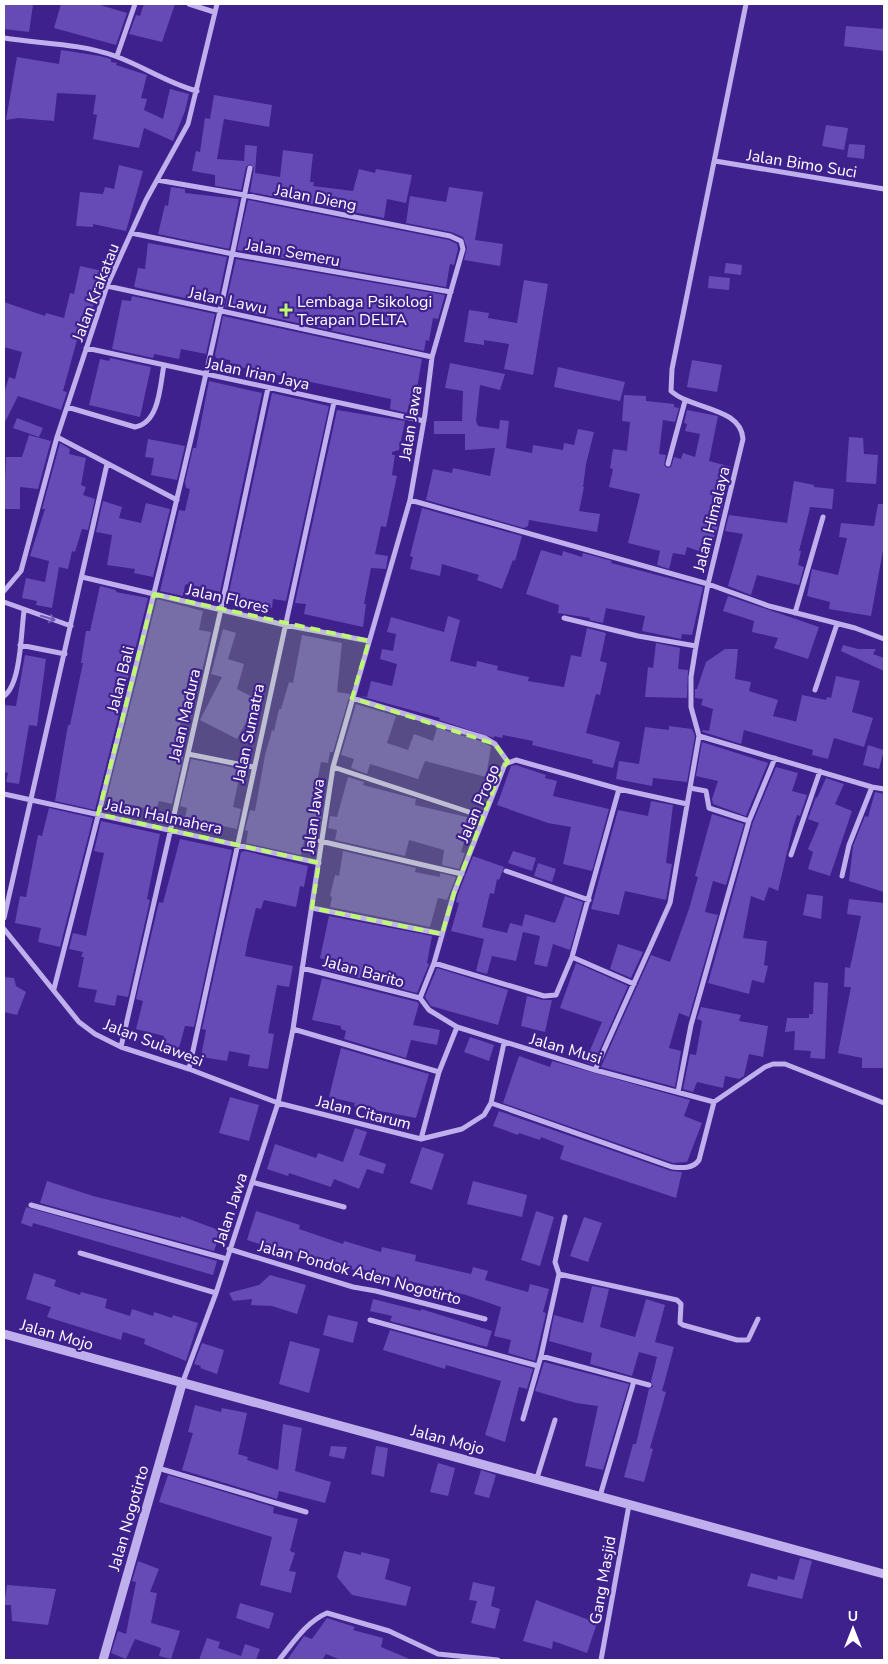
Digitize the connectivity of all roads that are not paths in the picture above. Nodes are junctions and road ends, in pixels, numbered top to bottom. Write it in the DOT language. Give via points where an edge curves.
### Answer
graph roads {
  1 [pos="136,4"];
  2 [pos="189,4"];
  3 [pos="217,4"];
  4 [pos="746,4"];
  5 [pos="214,12"];
  6 [pos="4,38"];
  7 [pos="117,56"];
  8 [pos="197,91"];
  9 [pos="715,161"];
  10 [pos="250,168"];
  11 [pos="157,180"];
  12 [pos="884,189"];
  13 [pos="244,195"];
  14 [pos="131,233"];
  15 [pos="463,249"];
  16 [pos="232,254"];
  17 [pos="107,286"];
  18 [pos="452,292"];
  19 [pos="221,312"];
  20 [pos="86,348"];
  21 [pos="432,357"];
  22 [pos="164,365"];
  23 [pos="206,374"];
  24 [pos="268,388"];
  25 [pos="685,401"];
  26 [pos="334,402"];
  27 [pos="67,407"];
  28 [pos="424,422"];
  29 [pos="57,437"];
  30 [pos="108,464"];
  31 [pos="668,464"];
  32 [pos="177,500"];
  33 [pos="410,500"];
  34 [pos="823,518"];
  35 [pos="82,577"];
  36 [pos="708,584"];
  37 [pos="4,592"];
  38 [pos="154,594"];
  39 [pos="4,602"];
  40 [pos="221,609"];
  41 [pos="24,611"];
  42 [pos="795,613"];
  43 [pos="564,618"];
  44 [pos="837,624"];
  45 [pos="285,625"];
  46 [pos="71,626"];
  47 [pos="884,639"];
  48 [pos="369,642"];
  49 [pos="20,645"];
  50 [pos="696,646"];
  51 [pos="65,654"];
  52 [pos="815,690"];
  53 [pos="4,696"];
  54 [pos="352,698"];
  55 [pos="699,736"];
  56 [pos="188,754"];
  57 [pos="775,758"];
  58 [pos="508,762"];
  59 [pos="333,767"];
  60 [pos="253,768"];
  61 [pos="820,771"];
  62 [pos="872,787"];
  63 [pos="690,788"];
  64 [pos="619,789"];
  65 [pos="884,789"];
  66 [pos="4,794"];
  67 [pos="31,800"];
  68 [pos="687,804"];
  69 [pos="98,814"];
  70 [pos="484,817"];
  71 [pos="749,821"];
  72 [pos="171,830"];
  73 [pos="320,841"];
  74 [pos="236,845"];
  75 [pos="791,855"];
  76 [pos="319,863"];
  77 [pos="506,871"];
  78 [pos="462,874"];
  79 [pos="842,876"];
  80 [pos="589,900"];
  81 [pos="312,908"];
  82 [pos="4,918"];
  83 [pos="4,929"];
  84 [pos="442,934"];
  85 [pos="572,957"];
  86 [pos="434,963"];
  87 [pos="302,968"];
  88 [pos="634,984"];
  89 [pos="54,989"];
  90 [pos="420,998"];
  91 [pos="457,1027"];
  92 [pos="292,1029"];
  93 [pos="504,1043"];
  94 [pos="121,1047"];
  95 [pos="189,1069"];
  96 [pos="595,1070"];
  97 [pos="439,1072"];
  98 [pos="678,1092"];
  99 [pos="714,1102"];
  100 [pos="278,1103"];
  101 [pos="491,1103"];
  102 [pos="884,1103"];
  103 [pos="421,1139"];
  104 [pos="252,1182"];
  105 [pos="32,1205"];
  106 [pos="344,1207"];
  107 [pos="565,1217"];
  108 [pos="229,1249"];
  109 [pos="80,1253"];
  110 [pos="227,1259"];
  111 [pos="559,1274"];
  112 [pos="216,1293"];
  113 [pos="758,1318"];
  114 [pos="485,1319"];
  115 [pos="370,1320"];
  116 [pos="4,1334"];
  117 [pos="541,1356"];
  118 [pos="538,1366"];
  119 [pos="634,1380"];
  120 [pos="182,1384"];
  121 [pos="649,1385"];
  122 [pos="523,1419"];
  123 [pos="555,1420"];
  124 [pos="158,1468"];
  125 [pos="537,1478"];
  126 [pos="600,1496"];
  127 [pos="629,1505"];
  128 [pos="306,1512"];
  129 [pos="884,1574"];
  130 [pos="438,1654"];
  131 [pos="103,1660"];
  132 [pos="279,1660"];
  133 [pos="437,1660"];
  134 [pos="498,1660"];
  135 [pos="601,1660"];
  1 -- 7 [label="street"];
  2 -- 5 [label="street"];
  3 -- 5 [label="street, Jalan Krakatau"];
  4 -- 9 [label="street"];
  5 -- 8 [label="street, Jalan Krakatau"];
  6 -- 7 [label="street" via="80,46"];
  7 -- 8 [label="street" via="168,82"];
  8 -- 11 [label="street, Jalan Krakatau" via="188,124"];
  9 -- 12 [label="street, Jalan Bimo Suci"];
  9 -- 25 [label="street" via="672,369 671,391"];
  10 -- 13 [label="street, Jalan Bali"];
  11 -- 13 [label="street, Jalan Dieng"];
  11 -- 14 [label="street, Jalan Krakatau"];
  13 -- 15 [label="street, Jalan Dieng" via="450,236 461,240"];
  13 -- 16 [label="street, Jalan Bali"];
  14 -- 16 [label="street, Jalan Semeru"];
  14 -- 17 [label="street, Jalan Krakatau"];
  15 -- 18 [label="street, Jalan Jawa"];
  16 -- 18 [label="street, Jalan Semeru"];
  16 -- 19 [label="street, Jalan Bali"];
  17 -- 19 [label="street, Jalan Lawu"];
  17 -- 20 [label="street, Jalan Krakatau"];
  18 -- 21 [label="street, Jalan Jawa"];
  19 -- 21 [label="street, Jalan Lawu"];
  19 -- 23 [label="street, Jalan Bali"];
  20 -- 22 [label="street, Jalan Irian Jaya"];
  20 -- 27 [label="street, Jalan Krakatau"];
  21 -- 28 [label="street, Jalan Jawa"];
  22 -- 23 [label="street, Jalan Irian Jaya"];
  22 -- 27 [label="street" via="153,414 142,426 135,427"];
  23 -- 24 [label="street, Jalan Irian Jaya"];
  23 -- 32 [label="street, Jalan Bali"];
  24 -- 26 [label="street, Jalan Irian Jaya"];
  24 -- 40 [label="street, Jalan Madura"];
  25 -- 31 [label="street"];
  25 -- 36 [label="street, Jalan Himalaya" via="732,417 742,431 742,446"];
  26 -- 28 [label="street, Jalan Irian Jaya"];
  26 -- 45 [label="street, Jalan Sumatra"];
  27 -- 29 [label="street, Jalan Krakatau"];
  28 -- 33 [label="street, Jalan Jawa"];
  29 -- 30 [label="street"];
  29 -- 37 [label="street, Jalan Krakatau" via="21,571"];
  30 -- 32 [label="street"];
  30 -- 35 [label="street"];
  32 -- 38 [label="street, Jalan Bali"];
  33 -- 36 [label="street"];
  33 -- 48 [label="street, Jalan Jawa"];
  34 -- 42 [label="street"];
  35 -- 38 [label="street, Jalan Flores"];
  35 -- 46 [label="street"];
  36 -- 42 [label="street"];
  36 -- 50 [label="street, Jalan Himalaya"];
  38 -- 40 [label="street, Jalan Flores"];
  38 -- 69 [label="street, Jalan Bali"];
  39 -- 41 [label="street"];
  40 -- 45 [label="street, Jalan Flores"];
  40 -- 56 [label="street, Jalan Madura"];
  41 -- 46 [label="street, one-way"];
  41 -- 49 [label="street"];
  42 -- 44 [label="street"];
  43 -- 50 [label="street"];
  44 -- 47 [label="street"];
  44 -- 52 [label="street"];
  45 -- 48 [label="street, Jalan Flores"];
  45 -- 60 [label="street, Jalan Sumatra"];
  46 -- 51 [label="street"];
  48 -- 54 [label="street, Jalan Jawa"];
  49 -- 51 [label="street"];
  49 -- 53 [label="street" via="15,678 10,692"];
  50 -- 55 [label="street, Jalan Himalaya" via="692,707"];
  51 -- 67 [label="street"];
  54 -- 58 [label="street" via="485,738 495,744"];
  54 -- 59 [label="street, Jalan Jawa"];
  55 -- 57 [label="street"];
  55 -- 63 [label="street"];
  56 -- 60 [label="street"];
  56 -- 72 [label="street, Jalan Madura"];
  57 -- 61 [label="street"];
  57 -- 71 [label="street"];
  58 -- 64 [label="street, Jalan Progo" via="516,760"];
  58 -- 70 [label="street, Jalan Progo" via="501,770"];
  59 -- 70 [label="street"];
  59 -- 73 [label="street, Jalan Jawa"];
  60 -- 74 [label="street, Jalan Sumatra"];
  61 -- 62 [label="street"];
  61 -- 75 [label="street"];
  62 -- 65 [label="street"];
  62 -- 79 [label="street" via="848,845"];
  63 -- 68 [label="street"];
  63 -- 71 [label="street" via="706,791 709,808"];
  64 -- 68 [label="street, Jalan Progo"];
  64 -- 80 [label="street"];
  66 -- 67 [label="street, Jalan Halmahera"];
  67 -- 69 [label="street, Jalan Halmahera"];
  67 -- 82 [label="street"];
  68 -- 88 [label="street" via="670,903"];
  69 -- 72 [label="street, Jalan Halmahera"];
  69 -- 89 [label="street, Jalan Bali"];
  70 -- 78 [label="street, Jalan Progo"];
  71 -- 98 [label="street" via="691,1025"];
  72 -- 74 [label="street, Jalan Halmahera"];
  72 -- 94 [label="street, Jalan Madura"];
  73 -- 76 [label="street, Jalan Jawa"];
  73 -- 78 [label="street"];
  74 -- 76 [label="street, Jalan Halmahera"];
  74 -- 95 [label="street, Jalan Sumatra"];
  76 -- 81 [label="street, Jalan Jawa"];
  77 -- 80 [label="street"];
  78 -- 84 [label="street, Jalan Progo"];
  80 -- 85 [label="street"];
  81 -- 84 [label="street"];
  81 -- 87 [label="street, Jalan Jawa"];
  83 -- 89 [label="street, Jalan Sulawesi"];
  84 -- 86 [label="street, Jalan Progo"];
  85 -- 86 [label="street" via="558,992 548,997"];
  85 -- 88 [label="street"];
  86 -- 90 [label="street, Jalan Progo"];
  87 -- 90 [label="street, Jalan Barito"];
  87 -- 92 [label="street, Jalan Jawa"];
  88 -- 96 [label="street"];
  89 -- 94 [label="street, Jalan Sulawesi" via="79,1022"];
  90 -- 91 [label="street, Jalan Musi" via="430,1010"];
  91 -- 93 [label="street, Jalan Musi"];
  91 -- 97 [label="street"];
  92 -- 97 [label="street"];
  92 -- 100 [label="street, Jalan Jawa"];
  93 -- 96 [label="street, Jalan Musi"];
  93 -- 101 [label="street"];
  94 -- 95 [label="street, Jalan Sulawesi"];
  95 -- 100 [label="street, Jalan Sulawesi"];
  96 -- 98 [label="street, Jalan Musi"];
  97 -- 103 [label="street"];
  98 -- 99 [label="street, Jalan Musi"];
  99 -- 101 [label="street" via="699,1160 692,1166 681,1168 672,1168"];
  99 -- 102 [label="street" via="758,1072 779,1063"];
  100 -- 103 [label="street, Jalan Citarum"];
  100 -- 104 [label="street, Jalan Jawa"];
  101 -- 103 [label="street, Jalan Citarum" via="484,1115 462,1129"];
  104 -- 106 [label="street"];
  104 -- 108 [label="street, Jalan Jawa"];
  105 -- 110 [label="street"];
  107 -- 111 [label="street" via="555,1262"];
  108 -- 110 [label="street, Jalan Jawa"];
  108 -- 114 [label="street, Jalan Pondok Aden Nogotirto" via="353,1287 376,1290"];
  109 -- 112 [label="street"];
  110 -- 112 [label="street, Jalan Jawa"];
  111 -- 113 [label="street" via="678,1300 682,1325 736,1340 748,1340"];
  111 -- 117 [label="street"];
  112 -- 120 [label="street, Jalan Jawa"];
  115 -- 118 [label="street"];
  116 -- 120 [label="street, Jalan Mojo"];
  117 -- 118 [label="street"];
  117 -- 119 [label="street"];
  118 -- 122 [label="street"];
  119 -- 121 [label="street"];
  119 -- 126 [label="street"];
  120 -- 124 [label="street, Jalan Nogotirto"];
  120 -- 125 [label="street, Jalan Mojo"];
  123 -- 125 [label="street"];
  124 -- 128 [label="street"];
  124 -- 131 [label="street, Jalan Nogotirto"];
  125 -- 126 [label="street, Jalan Mojo"];
  126 -- 127 [label="street, Jalan Mojo"];
  127 -- 129 [label="street, Jalan Mojo"];
  127 -- 135 [label="street, Gang Masjid"];
  130 -- 132 [label="street" via="389,1631 327,1613 300,1634"];
  130 -- 133 [label="street"];
  130 -- 134 [label="street"];
}
